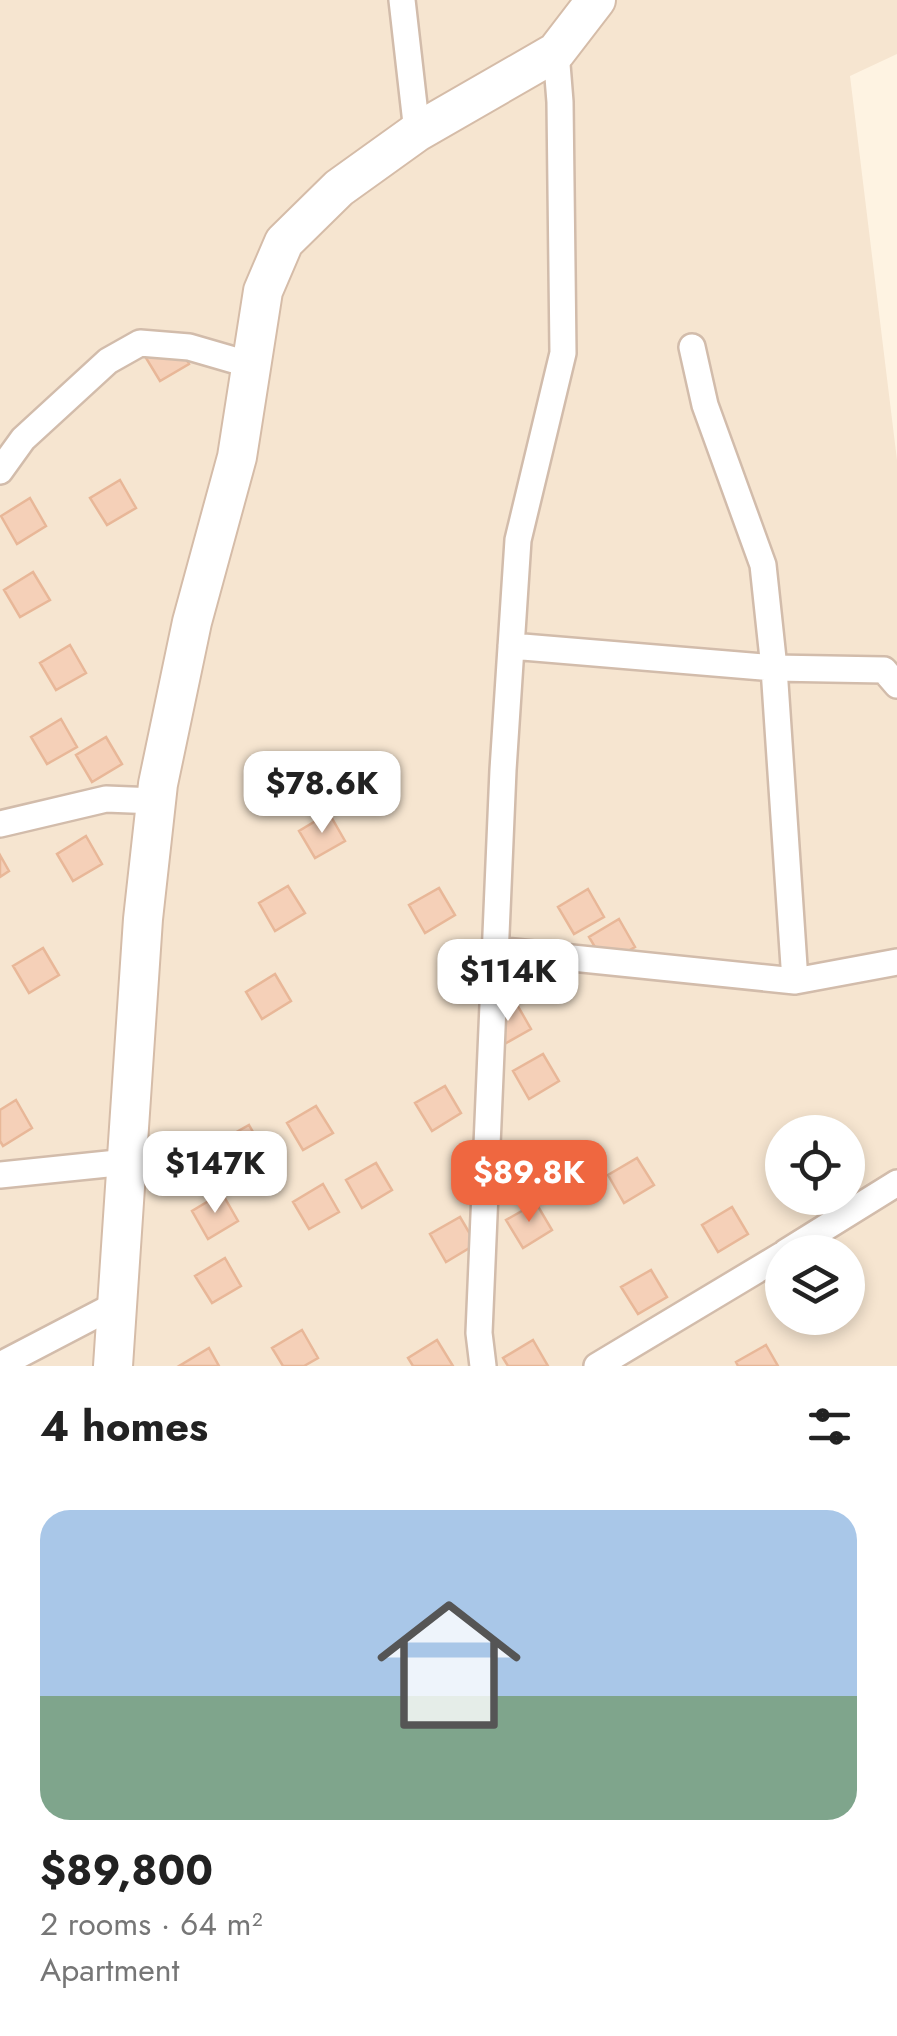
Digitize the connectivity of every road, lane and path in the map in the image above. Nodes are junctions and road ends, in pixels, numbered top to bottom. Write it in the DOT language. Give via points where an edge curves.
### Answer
graph roads {
  1 [pos="402,0"];
  2 [pos="596,0"];
  3 [pos="556,52"];
  4 [pos="417,132"];
  5 [pos="692,348"];
  6 [pos="252,365"];
  7 [pos="0,471"];
  8 [pos="511,646"];
  9 [pos="774,668"];
  10 [pos="897,685"];
  11 [pos="156,801"];
  12 [pos="0,824"];
  13 [pos="496,950"];
  14 [pos="897,962"];
  15 [pos="795,981"];
  16 [pos="127,1162"];
  17 [pos="0,1174"];
  18 [pos="897,1183"];
  19 [pos="814,1235"];
  20 [pos="765,1265"];
  21 [pos="117,1304"];
  22 [pos="0,1365"];
  23 [pos="113,1366"];
  24 [pos="483,1366"];
  25 [pos="596,1366"];
  1 -- 4 [label="street"];
  2 -- 3 [label="street"];
  3 -- 4 [label="street"];
  3 -- 8 [label="street" via="562,354 518,540"];
  4 -- 6 [label="street" via="339,188 284,242 263,291"];
  5 -- 9 [label="street" via="705,406 764,565"];
  6 -- 7 [label="street" via="190,347 140,343 108,361 23,439"];
  6 -- 11 [label="street"];
  8 -- 9 [label="street"];
  8 -- 13 [label="street"];
  9 -- 10 [label="street" via="884,670"];
  9 -- 15 [label="street"];
  11 -- 12 [label="street" via="106,798"];
  11 -- 16 [label="street"];
  13 -- 15 [label="street"];
  13 -- 24 [label="street"];
  14 -- 15 [label="street"];
  16 -- 17 [label="street"];
  16 -- 21 [label="street"];
  18 -- 19 [label="street"];
  20 -- 25 [label="street"];
  21 -- 22 [label="street"];
  21 -- 23 [label="street"];
}
